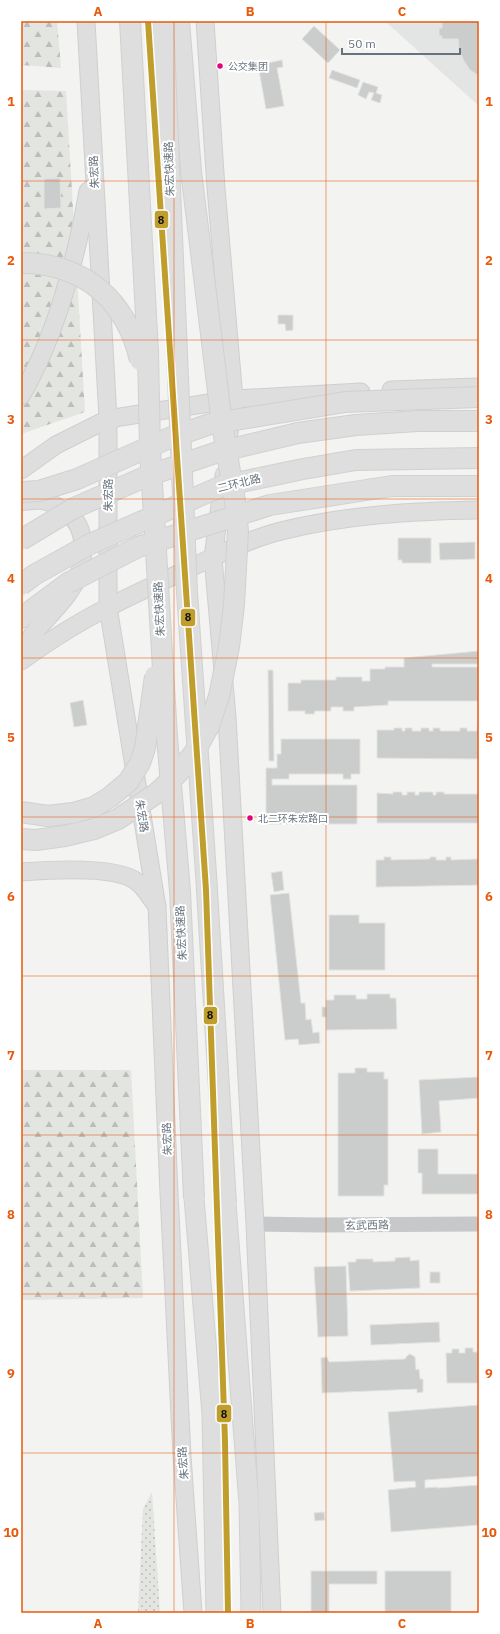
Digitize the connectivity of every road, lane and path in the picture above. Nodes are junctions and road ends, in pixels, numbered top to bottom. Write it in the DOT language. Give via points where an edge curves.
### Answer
graph roads {
  1 [pos="86,21"];
  2 [pos="130,21"];
  3 [pos="163,21"];
  4 [pos="179,21"];
  5 [pos="205,21"];
  6 [pos="94,163"];
  7 [pos="21,264"];
  8 [pos="479,387"];
  9 [pos="21,396"];
  10 [pos="479,397"];
  11 [pos="234,399"];
  12 [pos="149,406"];
  13 [pos="108,419"];
  14 [pos="479,421"];
  15 [pos="479,458"];
  16 [pos="21,470"];
  17 [pos="479,486"];
  18 [pos="21,492"];
  19 [pos="21,502"];
  20 [pos="479,510"];
  21 [pos="21,540"];
  22 [pos="213,558"];
  23 [pos="21,585"];
  24 [pos="108,607"];
  25 [pos="21,618"];
  26 [pos="161,642"];
  27 [pos="21,652"];
  28 [pos="21,661"];
  29 [pos="21,812"];
  30 [pos="21,839"];
  31 [pos="21,872"];
  32 [pos="157,907"];
  33 [pos="194,1198"];
  34 [pos="226,1203"];
  35 [pos="255,1224"];
  36 [pos="479,1224"];
  37 [pos="193,1613"];
  38 [pos="216,1613"];
  39 [pos="251,1613"];
  40 [pos="272,1613"];
  1 -- 6 [label="main road, 朱宏路"];
  2 -- 12 [label="highway, 朱宏快速路, bridge"];
  3 -- 34 [label="highway, 朱宏快速路, bridge" via="187,592"];
  4 -- 30 [label="highway, bridge" via="191,171 218,400 238,531 234,605 225,668 209,726 177,774 156,793 118,819 94,829 36,840"];
  5 -- 11 [label="main road"];
  6 -- 9 [label="main road" via="70,276 50,334"];
  6 -- 13 [label="main road, 朱宏路"];
  7 -- 12 [label="highway, bridge" via="54,266 73,273 91,282 111,300 120,310 137,346"];
  8 -- 11 [label="main road"];
  10 -- 18 [label="highway, bridge" via="345,402 210,424 167,439 77,479 39,491"];
  11 -- 13 [label="main road"];
  11 -- 22 [label="main road"];
  12 -- 26 [label="highway, 朱宏快速路, bridge"];
  13 -- 16 [label="main road" via="56,445"];
  13 -- 24 [label="main road, 朱宏路"];
  14 -- 21 [label="highway, bridge" via="356,425 298,433 218,452 146,476 74,508"];
  15 -- 23 [label="highway, 二环北路, bridge" via="356,460 222,486 88,545 34,574"];
  17 -- 25 [label="highway, bridge" via="392,486 270,504 138,547 68,583"];
  19 -- 27 [label="main road" via="39,499 55,504 74,518 83,540 83,556 80,572 69,591"];
  20 -- 22 [label="main road" via="427,510 320,522 279,531"];
  22 -- 24 [label="main road"];
  22 -- 35 [label="main road" via="227,717"];
  24 -- 28 [label="main road" via="51,640"];
  24 -- 32 [label="main road, 朱宏路"];
  26 -- 29 [label="highway, bridge" via="145,748 140,763 128,782 110,797 73,813 48,816"];
  26 -- 33 [label="highway, 朱宏快速路, bridge" via="180,891"];
  31 -- 32 [label="main road" via="113,872 137,881"];
  32 -- 37 [label="main road, 朱宏路" via="182,1456"];
  33 -- 38 [label="main road" via="212,1414"];
  34 -- 39 [label="main road" via="249,1504"];
  35 -- 36 [label="street, 玄武西路"];
  35 -- 40 [label="main road"];
}
